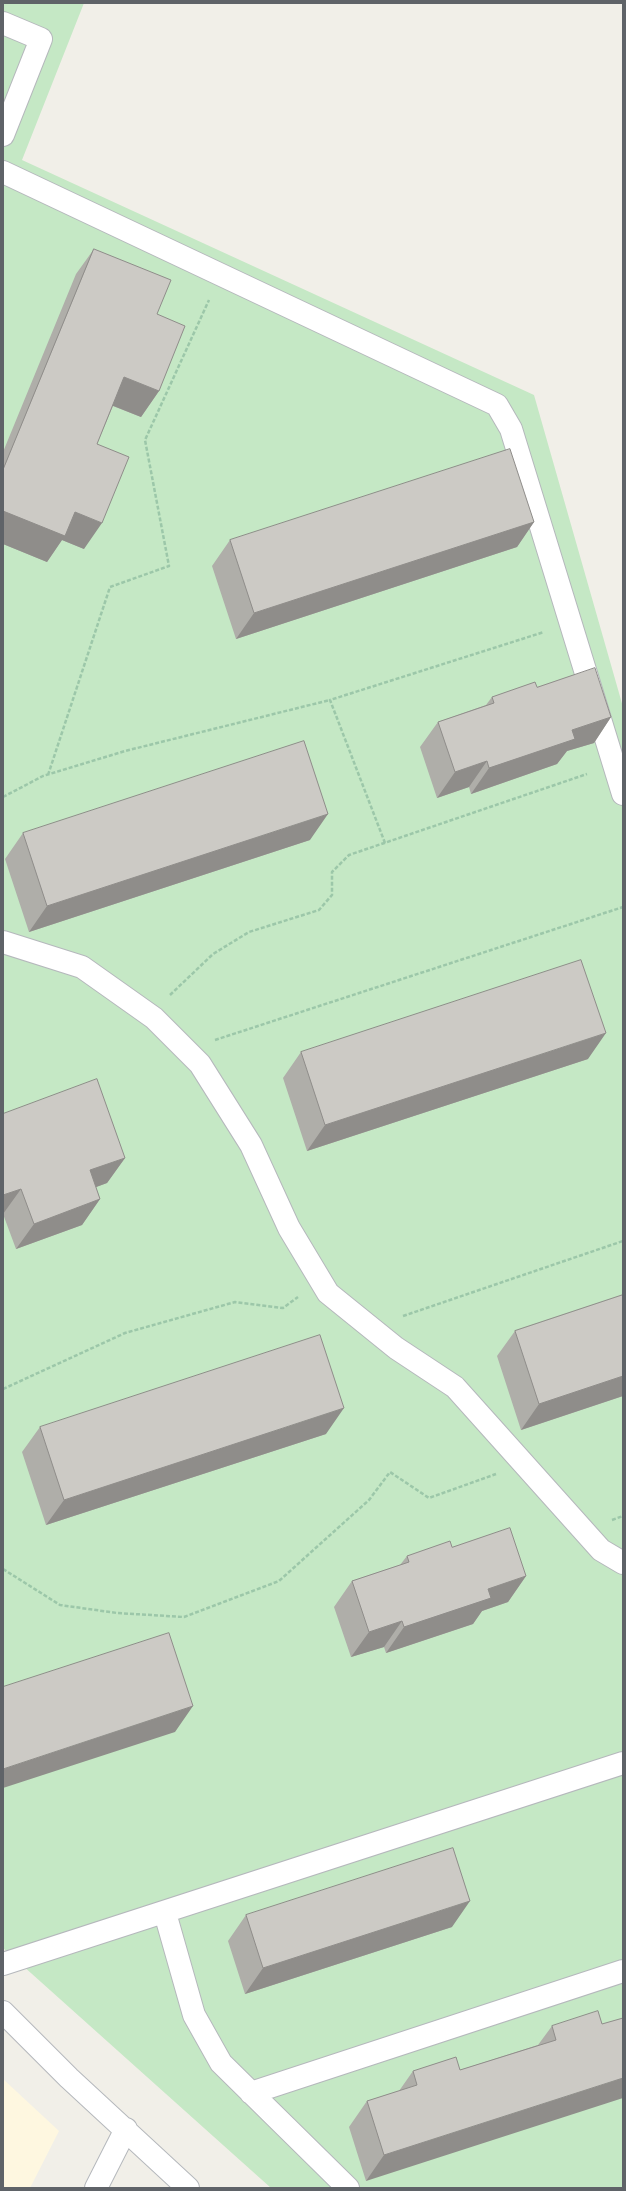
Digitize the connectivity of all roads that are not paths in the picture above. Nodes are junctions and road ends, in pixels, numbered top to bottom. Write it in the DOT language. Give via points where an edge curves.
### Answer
graph roads {
  1 [pos="3,23"];
  2 [pos="3,135"];
  3 [pos="3,172"];
  4 [pos="623,794"];
  5 [pos="3,942"];
  6 [pos="623,1563"];
  7 [pos="623,1763"];
  8 [pos="165,1912"];
  9 [pos="3,1964"];
  10 [pos="623,1971"];
  11 [pos="3,2012"];
  12 [pos="251,2093"];
  13 [pos="126,2129"];
  14 [pos="96,2188"];
  15 [pos="188,2188"];
  16 [pos="348,2188"];
  1 -- 2 [label="street" via="41,39"];
  3 -- 4 [label="street" via="497,405 511,429"];
  5 -- 6 [label="street" via="82,967 149,1015 186,1049 200,1064 251,1145 289,1228 328,1293 396,1348 455,1387 601,1550"];
  7 -- 8 [label="street"];
  8 -- 9 [label="street"];
  8 -- 12 [label="street" via="194,2015 221,2063"];
  10 -- 12 [label="street"];
  11 -- 13 [label="street"];
  12 -- 16 [label="street"];
  13 -- 14 [label="street"];
  13 -- 15 [label="street"];
}
